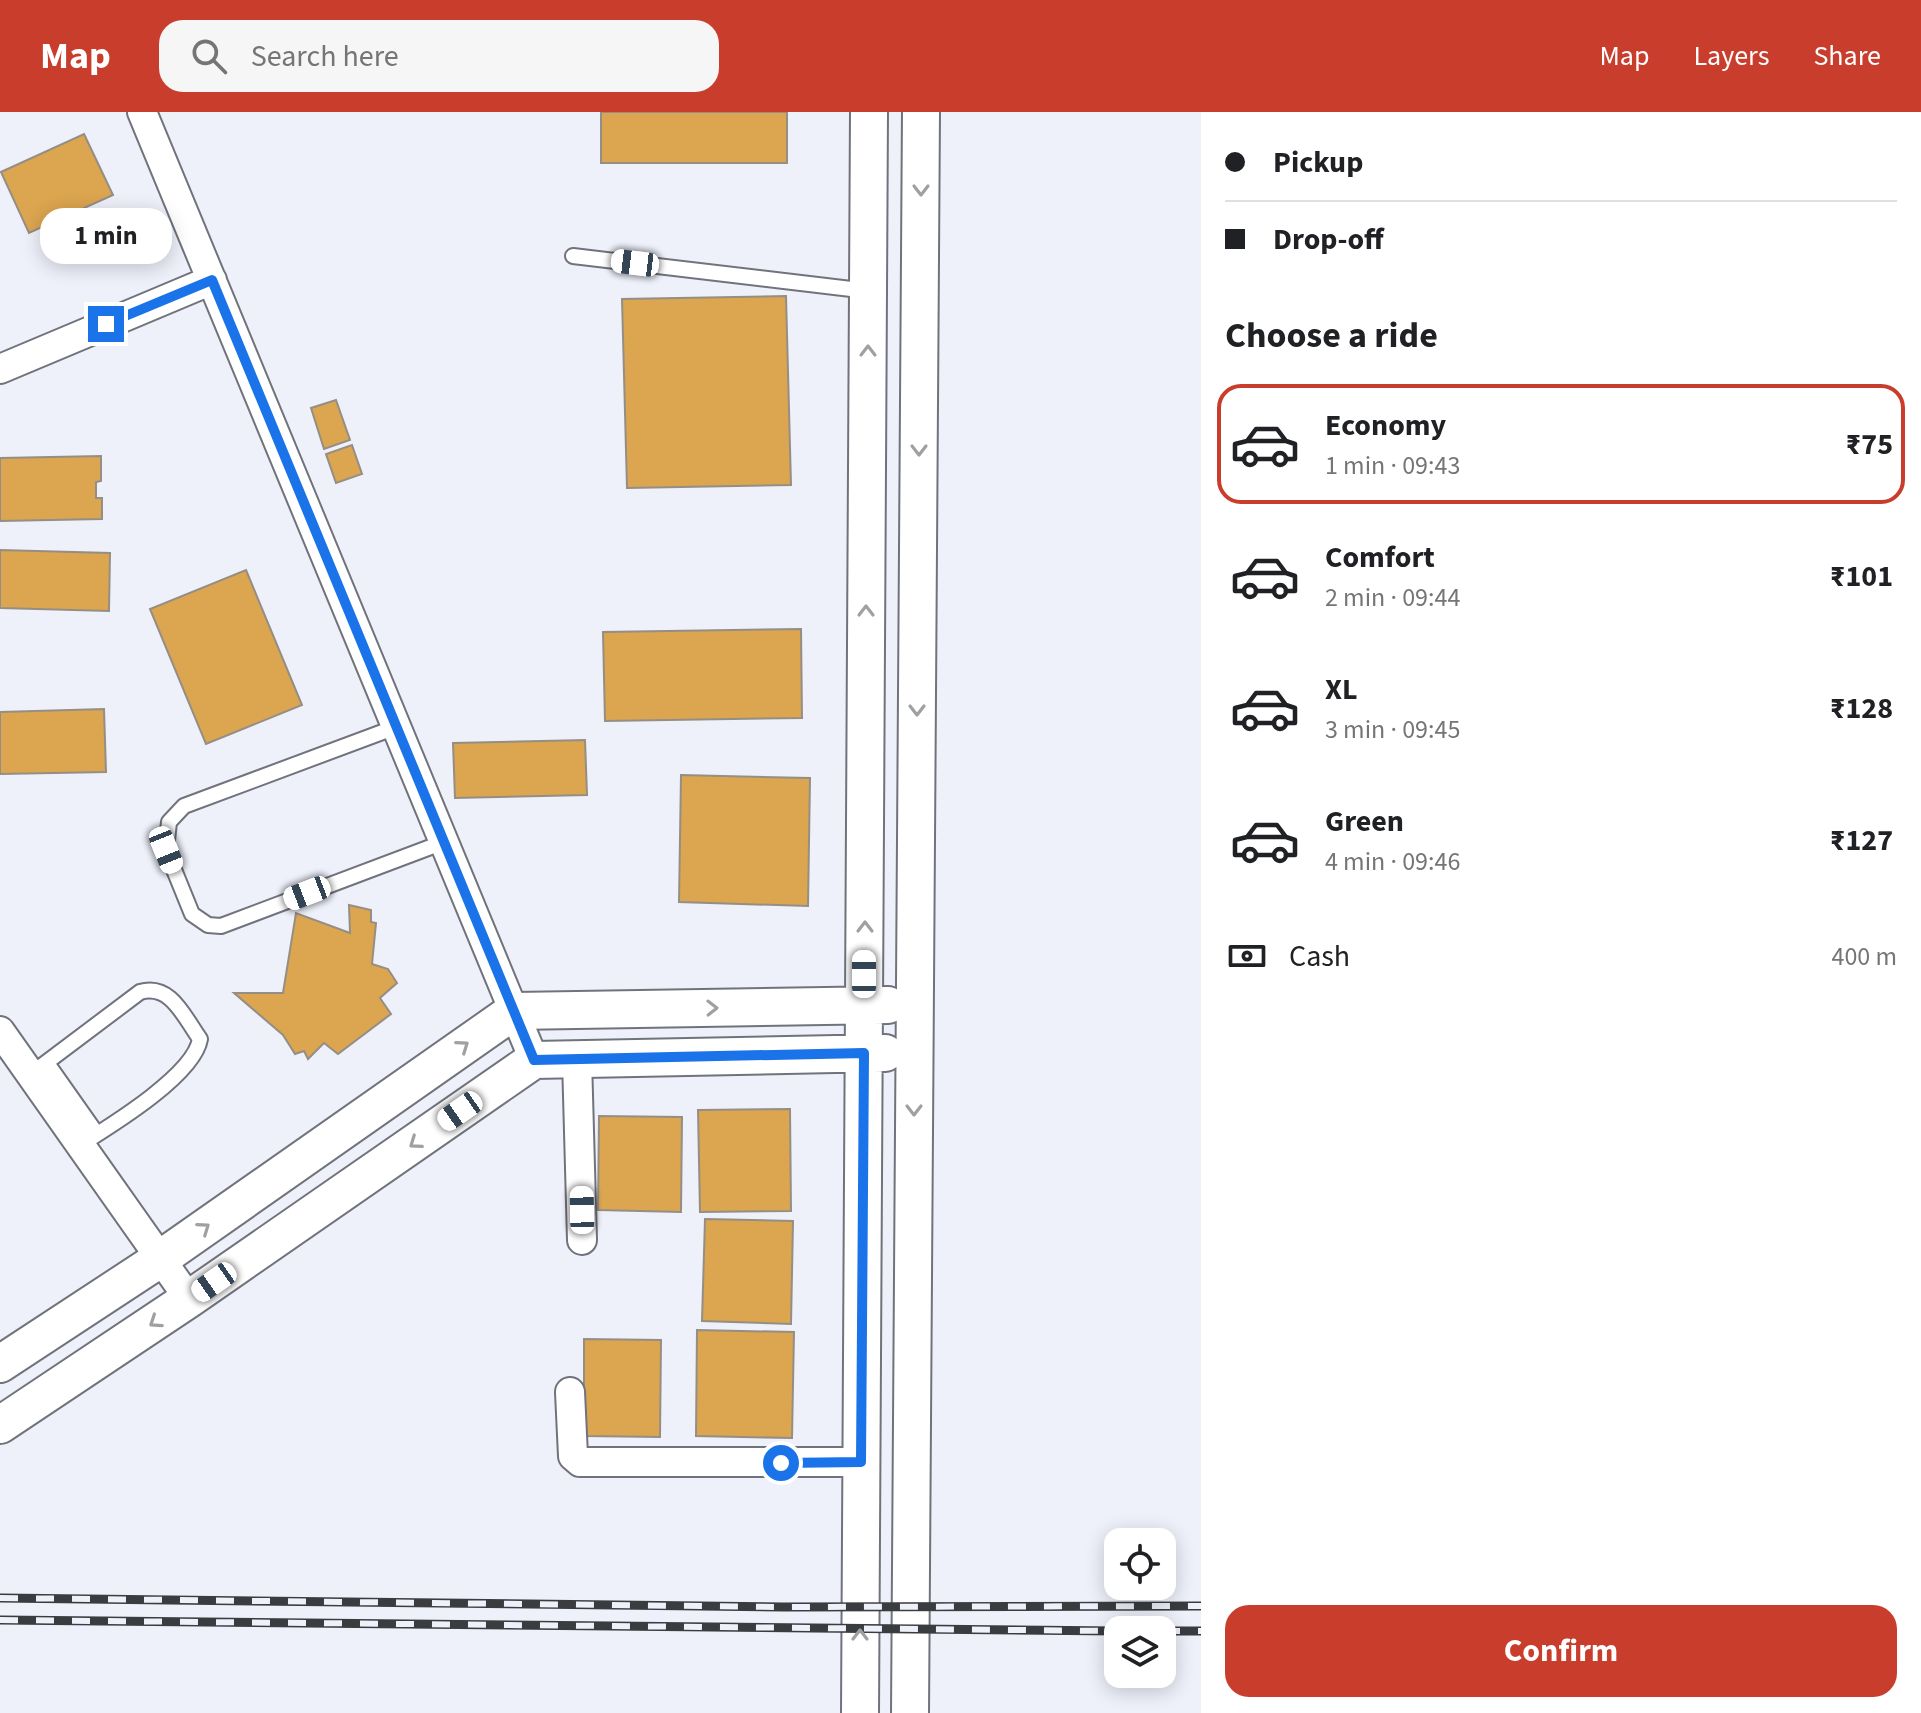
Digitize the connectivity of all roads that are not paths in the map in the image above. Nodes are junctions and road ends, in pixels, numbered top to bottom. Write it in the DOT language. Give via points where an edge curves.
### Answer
graph roads {
  1 [pos="142,112"];
  2 [pos="869,112"];
  3 [pos="921,112"];
  4 [pos="573,256"];
  5 [pos="212,280"];
  6 [pos="868,291"];
  7 [pos="0,369"];
  8 [pos="396,727"];
  9 [pos="444,842"];
  10 [pos="915,1004"];
  11 [pos="864,1005"];
  12 [pos="514,1011"];
  13 [pos="0,1031"];
  14 [pos="864,1053"];
  15 [pos="915,1053"];
  16 [pos="577,1059"];
  17 [pos="534,1060"];
  18 [pos="39,1069"];
  19 [pos="88,1139"];
  20 [pos="582,1240"];
  21 [pos="160,1259"];
  22 [pos="189,1299"];
  23 [pos="0,1364"];
  24 [pos="570,1392"];
  25 [pos="0,1425"];
  26 [pos="861,1462"];
  27 [pos="860,1713"];
  28 [pos="910,1713"];
  1 -- 5 [label="street"];
  2 -- 6 [label="street"];
  3 -- 10 [label="street, one-way"];
  4 -- 6 [label="lane"];
  5 -- 7 [label="street"];
  5 -- 8 [label="street"];
  11 -- 6 [label="street, one-way"];
  8 -- 9 [label="street"];
  8 -- 9 [label="lane" via="184,806 169,822 166,850 192,914 208,925 221,926"];
  9 -- 12 [label="street"];
  10 -- 11 [label="street"];
  10 -- 15 [label="street"];
  12 -- 11 [label="street, one-way"];
  11 -- 14 [label="street"];
  12 -- 17 [label="street"];
  21 -- 12 [label="street, one-way"];
  13 -- 18 [label="street"];
  14 -- 15 [label="street"];
  14 -- 16 [label="street"];
  14 -- 26 [label="street"];
  15 -- 28 [label="street, one-way"];
  16 -- 17 [label="street"];
  16 -- 20 [label="street"];
  17 -- 22 [label="street, one-way"];
  18 -- 19 [label="street"];
  18 -- 19 [label="lane" via="140,992 154,989 168,994 200,1039 198,1052 184,1070"];
  19 -- 21 [label="street"];
  21 -- 22 [label="street"];
  21 -- 23 [label="street"];
  22 -- 25 [label="street, one-way"];
  24 -- 26 [label="street" via="573,1456 580,1462"];
  27 -- 26 [label="street, one-way"];
}
